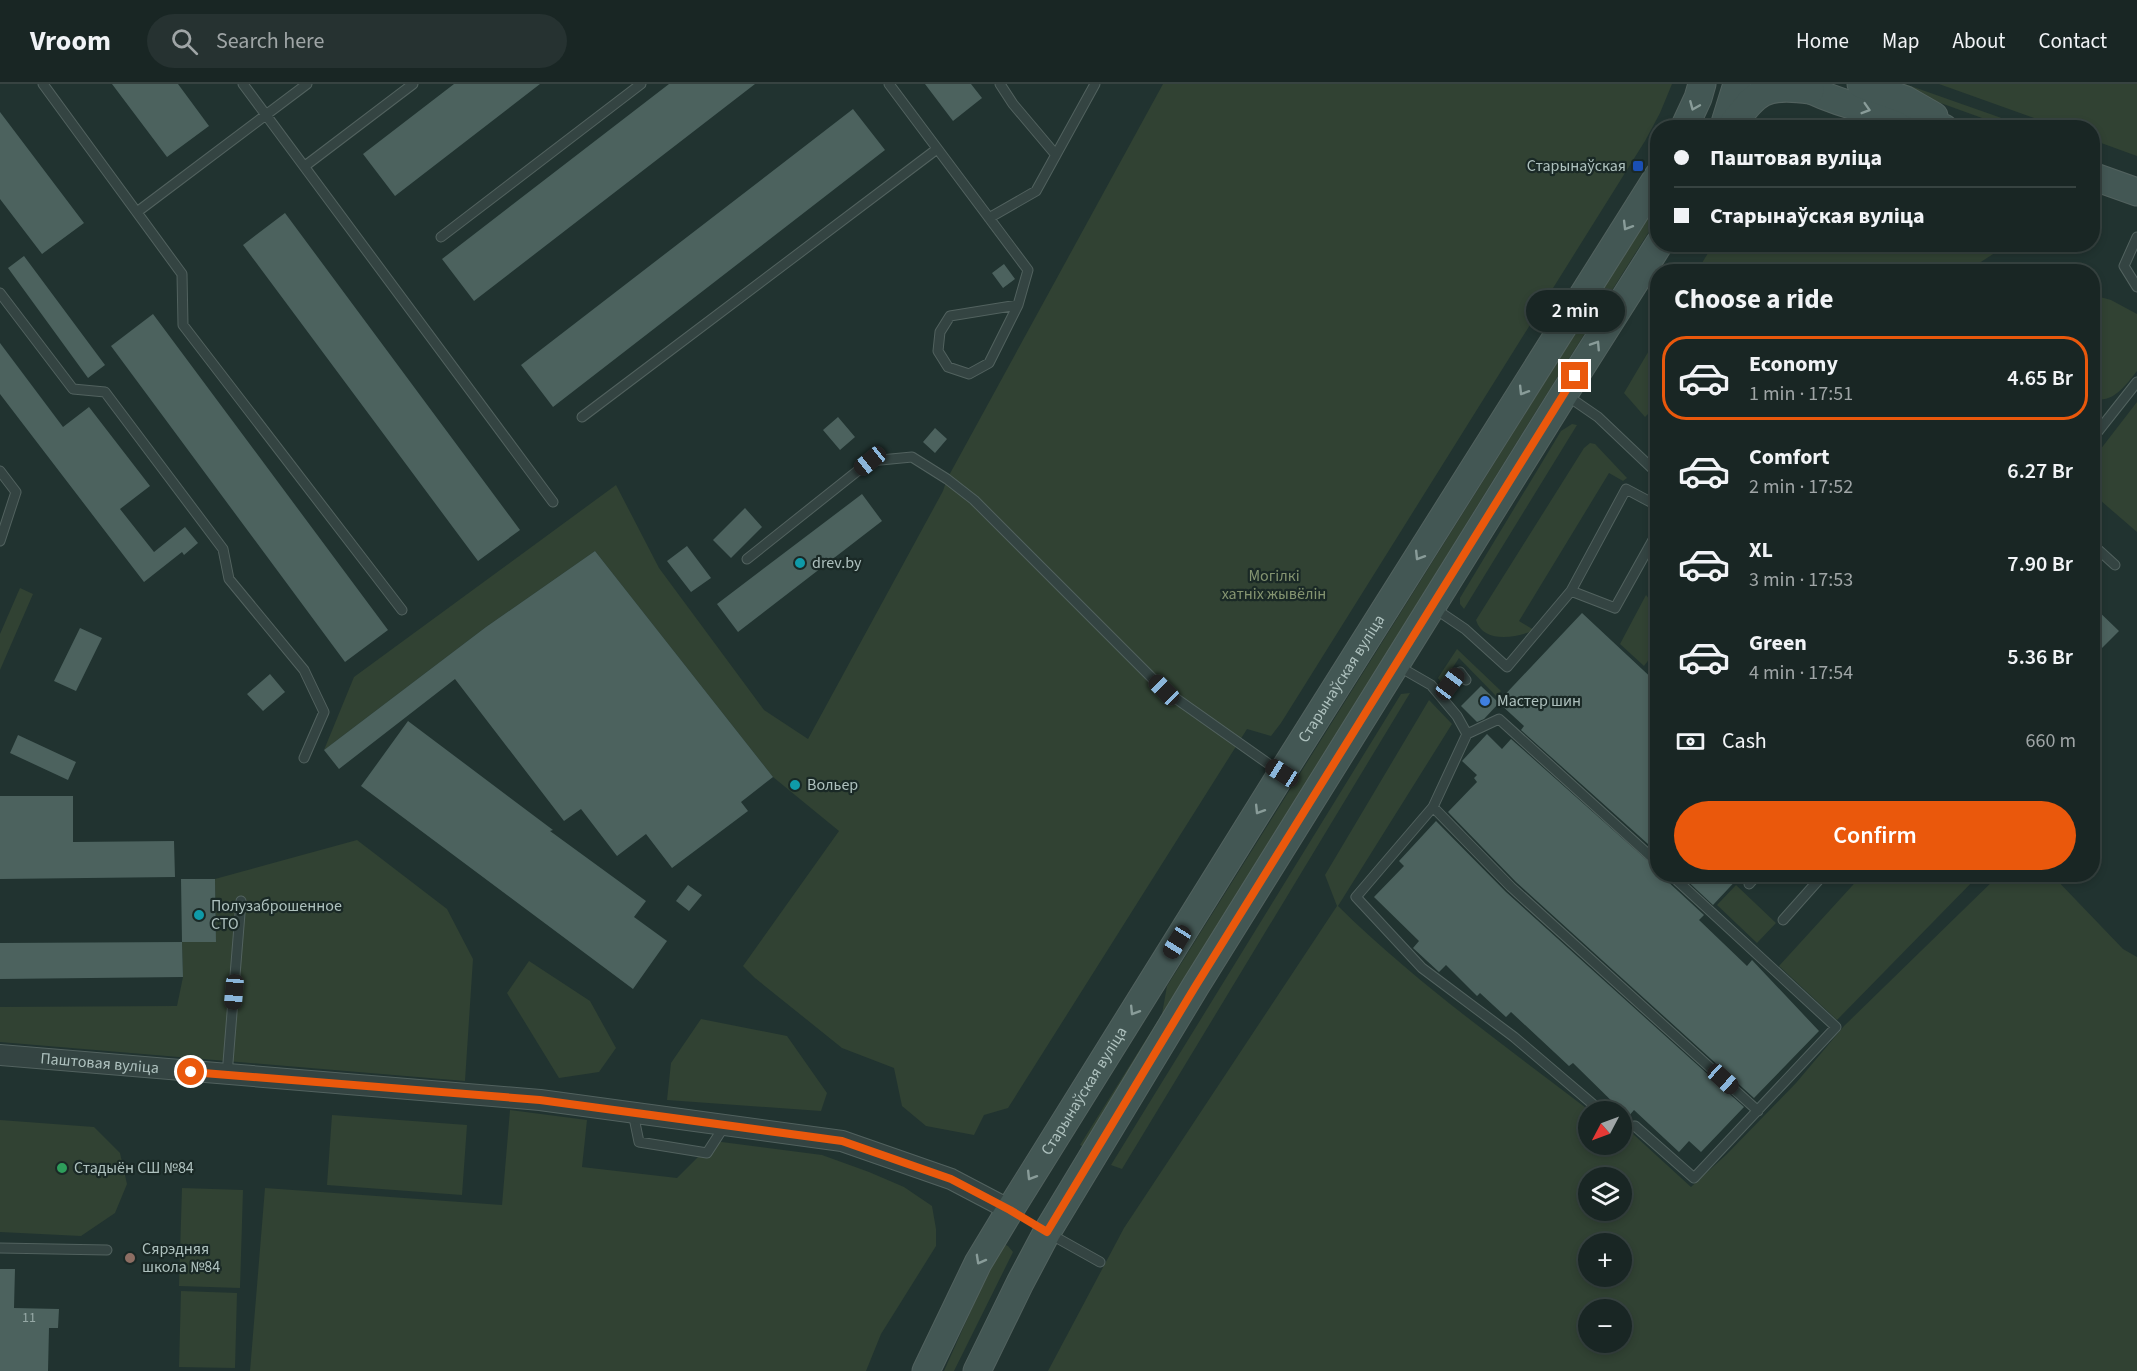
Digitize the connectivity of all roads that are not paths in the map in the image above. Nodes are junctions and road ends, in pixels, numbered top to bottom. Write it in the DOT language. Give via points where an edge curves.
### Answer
graph roads {
  1 [pos="43,84"];
  2 [pos="243,84"];
  3 [pos="307,84"];
  4 [pos="413,84"];
  5 [pos="641,84"];
  6 [pos="889,84"];
  7 [pos="1000,84"];
  8 [pos="1095,84"];
  9 [pos="1702,84"];
  10 [pos="1737,84"];
  11 [pos="1862,84"];
  12 [pos="1805,87"];
  13 [pos="266,115"];
  14 [pos="1687,120"];
  15 [pos="1726,120"];
  16 [pos="1737,120"];
  17 [pos="1910,120"];
  18 [pos="1940,120"];
  19 [pos="938,149"];
  20 [pos="1056,155"];
  21 [pos="304,166"];
  22 [pos="2100,180"];
  23 [pos="1650,189"];
  24 [pos="2137,192"];
  25 [pos="137,212"];
  26 [pos="989,218"];
  27 [pos="441,237"];
  28 [pos="2137,237"];
  29 [pos="1654,252"];
  30 [pos="2137,287"];
  31 [pos="0,293"];
  32 [pos="1018,305"];
  33 [pos="2137,382"];
  34 [pos="1564,394"];
  35 [pos="582,417"];
  36 [pos="2100,429"];
  37 [pos="1650,466"];
  38 [pos="0,471"];
  39 [pos="553,502"];
  40 [pos="1650,502"];
  41 [pos="0,541"];
  42 [pos="1650,545"];
  43 [pos="2100,551"];
  44 [pos="747,559"];
  45 [pos="2115,565"];
  46 [pos="1571,591"];
  47 [pos="1432,606"];
  48 [pos="402,610"];
  49 [pos="1396,665"];
  50 [pos="1466,680"];
  51 [pos="1441,696"];
  52 [pos="1467,734"];
  53 [pos="304,758"];
  54 [pos="1282,773"];
  55 [pos="1433,807"];
  56 [pos="1650,856"];
  57 [pos="1679,882"];
  58 [pos="1817,882"];
  59 [pos="241,901"];
  60 [pos="1783,920"];
  61 [pos="0,1055"];
  62 [pos="227,1075"];
  63 [pos="1589,1101"];
  64 [pos="1758,1111"];
  65 [pos="633,1113"];
  66 [pos="724,1125"];
  67 [pos="1632,1126"];
  68 [pos="1010,1210"];
  69 [pos="1047,1232"];
  70 [pos="0,1248"];
  71 [pos="107,1250"];
  72 [pos="1100,1262"];
  73 [pos="926,1371"];
  74 [pos="977,1371"];
  1 -- 25 [label="lane"];
  2 -- 13 [label="lane"];
  3 -- 13 [label="lane"];
  4 -- 21 [label="lane"];
  5 -- 27 [label="lane"];
  6 -- 19 [label="lane"];
  7 -- 20 [label="lane"];
  8 -- 20 [label="lane"];
  9 -- 14 [label="main road, one-way"];
  10 -- 15 [label="main road"];
  11 -- 18 [label="main road" via="1906,100"];
  12 -- 16 [label="main road" via="1779,87 1759,93"];
  12 -- 17 [label="main road, one-way" via="1868,110"];
  13 -- 21 [label="lane"];
  13 -- 25 [label="lane"];
  19 -- 26 [label="lane"];
  19 -- 35 [label="lane"];
  20 -- 26 [label="lane" via="1036,191"];
  21 -- 39 [label="lane"];
  22 -- 24 [label="main road"];
  23 -- 54 [label="main road, Старынаўская вуліца, one-way"];
  25 -- 48 [label="lane" via="182,274 183,325"];
  26 -- 32 [label="lane" via="1028,270"];
  28 -- 30 [label="lane" via="2124,266"];
  34 -- 29 [label="main road, one-way"];
  31 -- 53 [label="lane" via="73,389 105,392 223,549 229,579 304,670 324,712"];
  32 -- 32 [label="lane" via="950,316 940,332 938,351 948,367 969,374 989,363"];
  33 -- 36 [label="lane"];
  34 -- 37 [label="lane" via="1598,417"];
  34 -- 47 [label="main road"];
  38 -- 41 [label="lane" via="16,492"];
  40 -- 46 [label="lane" via="1626,489"];
  42 -- 46 [label="lane" via="1615,608"];
  43 -- 45 [label="lane"];
  44 -- 54 [label="lane" via="870,461 912,457 974,500 1164,690"];
  46 -- 47 [label="lane" via="1507,667 1466,629"];
  47 -- 49 [label="main road"];
  49 -- 51 [label="lane" via="1431,685"];
  49 -- 69 [label="main road"];
  50 -- 51 [label="lane" via="1460,672"];
  51 -- 52 [label="lane"];
  52 -- 55 [label="lane"];
  52 -- 56 [label="lane" via="1499,718"];
  54 -- 68 [label="main road, Старынаўская вуліца, one-way"];
  55 -- 63 [label="lane" via="1356,897 1422,968"];
  55 -- 64 [label="lane" via="1511,887"];
  57 -- 64 [label="lane" via="1836,1027"];
  58 -- 60 [label="lane"];
  59 -- 62 [label="lane"];
  61 -- 62 [label="street, Паштовая вуліца"];
  62 -- 65 [label="street, Паштовая вуліца" via="540,1100"];
  64 -- 67 [label="lane" via="1694,1178"];
  65 -- 66 [label="street, Паштовая вуліца"];
  65 -- 66 [label="lane" via="639,1142 707,1153"];
  66 -- 68 [label="street, Паштовая вуліца" via="842,1141 951,1179"];
  68 -- 69 [label="main road"];
  68 -- 73 [label="main road, Старынаўская вуліца, one-way" via="978,1263"];
  69 -- 72 [label="lane"];
  69 -- 74 [label="main road"];
  70 -- 71 [label="lane"];
}
